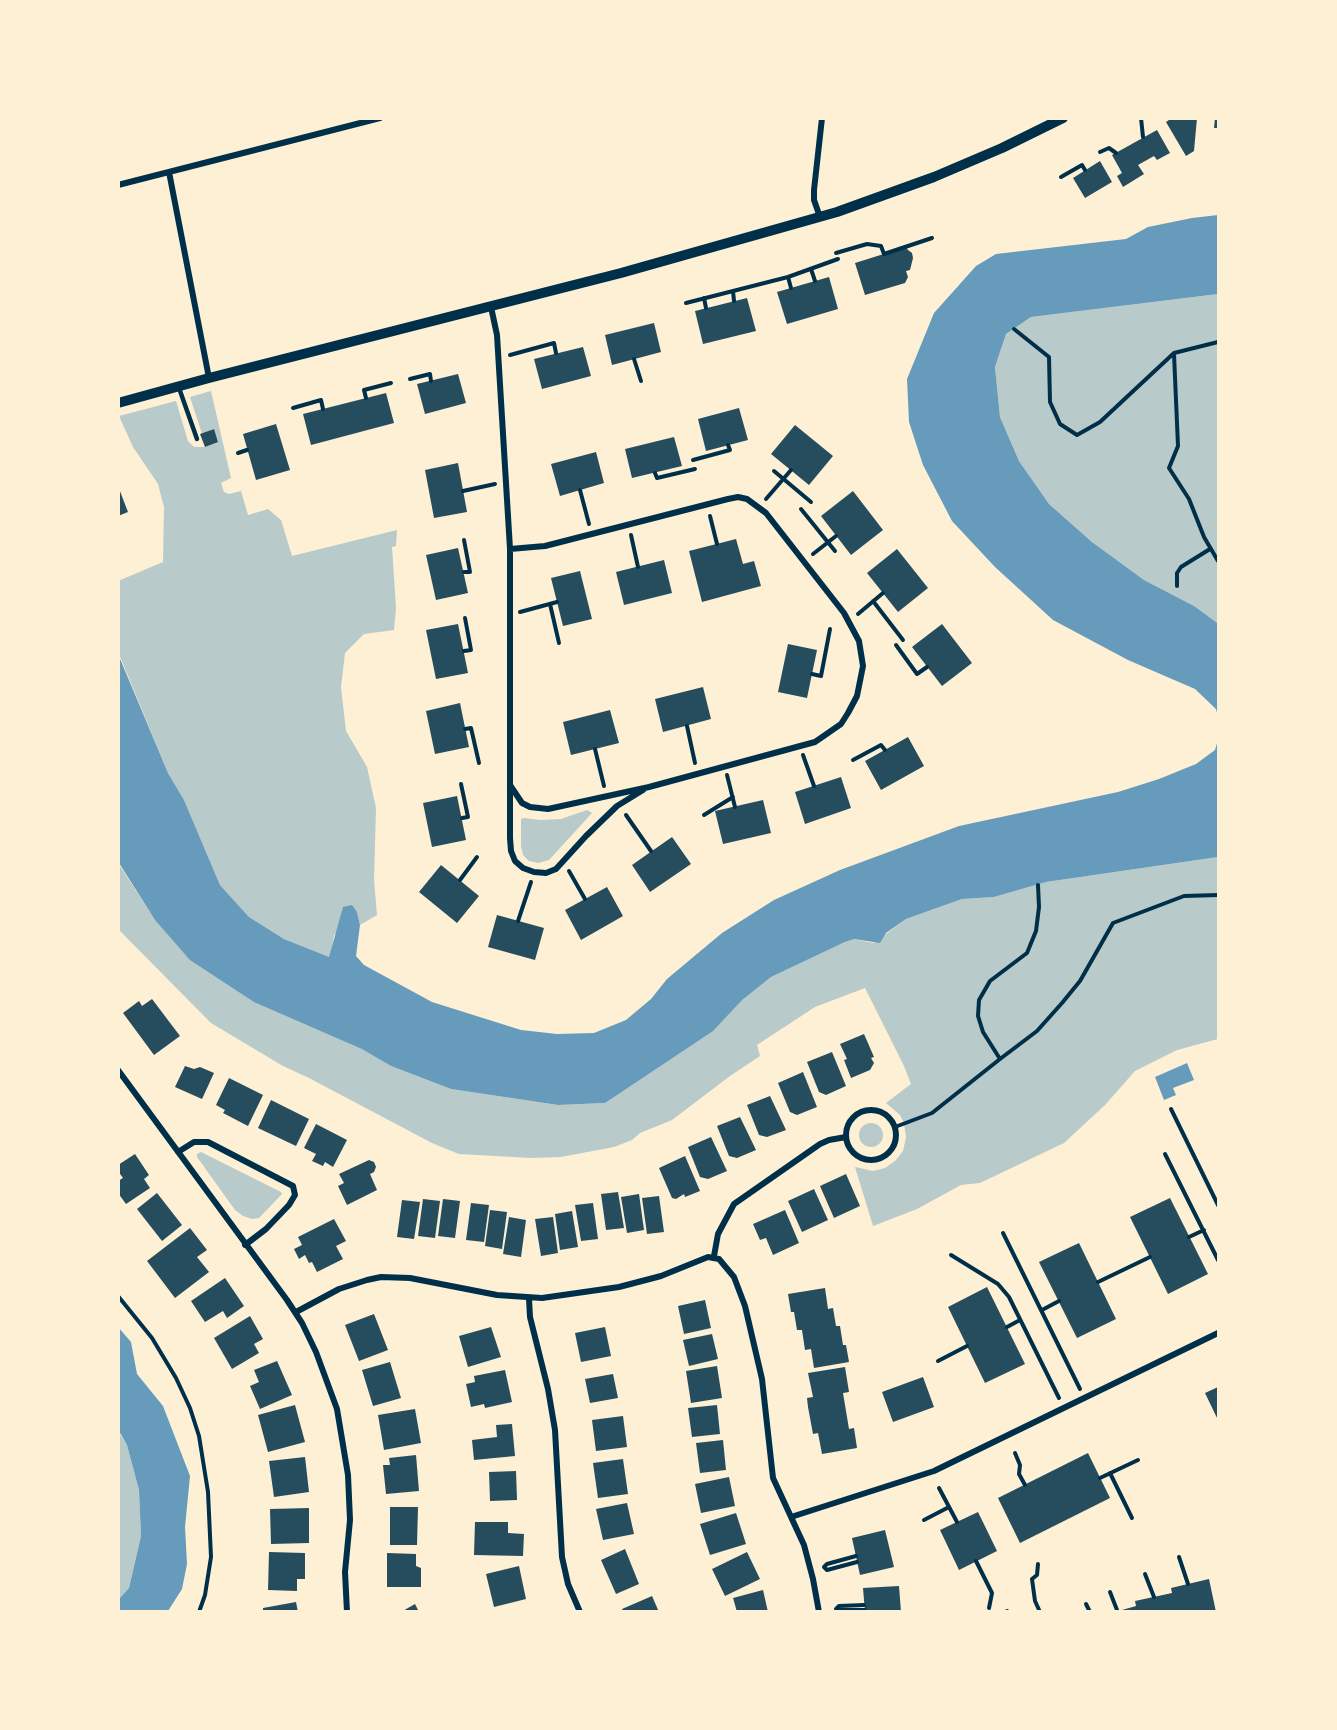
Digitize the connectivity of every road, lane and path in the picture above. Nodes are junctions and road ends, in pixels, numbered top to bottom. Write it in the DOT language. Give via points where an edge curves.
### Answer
graph roads {
  1 [pos="380,118"];
  2 [pos="822,118"];
  3 [pos="1063,118"];
  4 [pos="1141,118"];
  5 [pos="1143,137"];
  6 [pos="1100,152"];
  7 [pos="1116,153"];
  8 [pos="1085,170"];
  9 [pos="169,172"];
  10 [pos="1060,177"];
  11 [pos="118,185"];
  12 [pos="820,217"];
  13 [pos="932,238"];
  14 [pos="836,253"];
  15 [pos="838,259"];
  16 [pos="811,269"];
  17 [pos="788,277"];
  18 [pos="816,281"];
  19 [pos="791,288"];
  20 [pos="733,291"];
  21 [pos="704,298"];
  22 [pos="734,301"];
  23 [pos="686,303"];
  24 [pos="491,307"];
  25 [pos="706,308"];
  26 [pos="1014,329"];
  27 [pos="1218,342"];
  28 [pos="556,353"];
  29 [pos="1174,353"];
  30 [pos="498,358"];
  31 [pos="634,359"];
  32 [pos="209,378"];
  33 [pos="410,380"];
  34 [pos="431,381"];
  35 [pos="641,381"];
  36 [pos="391,383"];
  37 [pos="179,386"];
  38 [pos="366,398"];
  39 [pos="118,403"];
  40 [pos="293,408"];
  41 [pos="323,409"];
  42 [pos="197,439"];
  43 [pos="728,445"];
  44 [pos="248,450"];
  45 [pos="238,453"];
  46 [pos="693,460"];
  47 [pos="695,469"];
  48 [pos="774,471"];
  49 [pos="791,471"];
  50 [pos="655,473"];
  51 [pos="784,478"];
  52 [pos="507,481"];
  53 [pos="580,490"];
  54 [pos="463,491"];
  55 [pos="811,502"];
  56 [pos="707,504"];
  57 [pos="759,507"];
  58 [pos="801,509"];
  59 [pos="628,524"];
  60 [pos="591,534"];
  61 [pos="836,536"];
  62 [pos="464,540"];
  63 [pos="828,542"];
  64 [pos="717,544"];
  65 [pos="510,549"];
  66 [pos="1210,549"];
  67 [pos="835,551"];
  68 [pos="803,561"];
  69 [pos="1218,561"];
  70 [pos="639,567"];
  71 [pos="464,572"];
  72 [pos="1177,586"];
  73 [pos="883,593"];
  74 [pos="873,601"];
  75 [pos="557,602"];
  76 [pos="550,604"];
  77 [pos="510,614"];
  78 [pos="465,618"];
  79 [pos="849,621"];
  80 [pos="830,629"];
  81 [pos="903,640"];
  82 [pos="559,643"];
  83 [pos="896,645"];
  84 [pos="464,651"];
  85 [pos="927,667"];
  86 [pos="812,674"];
  87 [pos="687,726"];
  88 [pos="465,729"];
  89 [pos="800,747"];
  90 [pos="595,749"];
  91 [pos="885,750"];
  92 [pos="853,760"];
  93 [pos="479,763"];
  94 [pos="725,767"];
  95 [pos="698,774"];
  96 [pos="461,784"];
  97 [pos="510,784"];
  98 [pos="814,786"];
  99 [pos="648,787"];
  100 [pos="606,795"];
  101 [pos="733,797"];
  102 [pos="619,805"];
  103 [pos="735,807"];
  104 [pos="704,815"];
  105 [pos="462,818"];
  106 [pos="651,851"];
  107 [pos="477,857"];
  108 [pos="564,862"];
  109 [pos="534,872"];
  110 [pos="460,880"];
  111 [pos="1038,885"];
  112 [pos="1218,895"];
  113 [pos="585,899"];
  114 [pos="518,921"];
  115 [pos="1000,1059"];
  116 [pos="118,1070"];
  117 [pos="1171,1109"];
  118 [pos="895,1127"];
  119 [pos="846,1137"];
  120 [pos="178,1152"];
  121 [pos="1165,1154"];
  122 [pos="1218,1205"];
  123 [pos="1204,1230"];
  124 [pos="1003,1233"];
  125 [pos="1190,1237"];
  126 [pos="245,1245"];
  127 [pos="951,1255"];
  128 [pos="714,1257"];
  129 [pos="1150,1257"];
  130 [pos="1218,1260"];
  131 [pos="1098,1282"];
  132 [pos="118,1296"];
  133 [pos="529,1299"];
  134 [pos="1059,1301"];
  135 [pos="1042,1310"];
  136 [pos="296,1312"];
  137 [pos="1020,1320"];
  138 [pos="1007,1327"];
  139 [pos="1218,1333"];
  140 [pos="967,1346"];
  141 [pos="938,1361"];
  142 [pos="1085,1399"];
  143 [pos="1064,1408"];
  144 [pos="1015,1453"];
  145 [pos="1138,1460"];
  146 [pos="1110,1473"];
  147 [pos="1100,1478"];
  148 [pos="1024,1485"];
  149 [pos="939,1488"];
  150 [pos="949,1507"];
  151 [pos="791,1517"];
  152 [pos="1132,1518"];
  153 [pos="924,1520"];
  154 [pos="957,1522"];
  155 [pos="1179,1557"];
  156 [pos="857,1559"];
  157 [pos="976,1561"];
  158 [pos="1038,1564"];
  159 [pos="1145,1574"];
  160 [pos="1188,1584"];
  161 [pos="1110,1592"];
  162 [pos="1154,1597"];
  163 [pos="1086,1604"];
  164 [pos="864,1608"];
  165 [pos="989,1608"];
  166 [pos="1117,1610"];
  167 [pos="199,1611"];
  168 [pos="347,1611"];
  169 [pos="580,1611"];
  170 [pos="819,1611"];
  171 [pos="1040,1611"];
  172 [pos="1090,1611"];
  1 -- 9 [label="street"];
  2 -- 12 [label="street" via="814,190"];
  3 -- 12 [label="street" via="934,177"];
  4 -- 5 [label="path"];
  6 -- 7 [label="path" via="1109,148"];
  8 -- 10 [label="path" via="1082,165"];
  9 -- 11 [label="street"];
  9 -- 32 [label="street"];
  12 -- 24 [label="street"];
  13 -- 14 [label="path" via="884,254 881,246 867,244"];
  15 -- 16 [label="path"];
  16 -- 17 [label="path"];
  16 -- 18 [label="path"];
  17 -- 19 [label="path"];
  17 -- 20 [label="path"];
  20 -- 21 [label="path"];
  20 -- 22 [label="path"];
  21 -- 23 [label="path"];
  21 -- 25 [label="path"];
  24 -- 30 [label="street"];
  24 -- 32 [label="street"];
  26 -- 29 [label="path" via="1049,357 1050,402 1060,424 1077,435 1100,422"];
  27 -- 29 [label="path"];
  28 -- 30 [label="path" via="554,343"];
  29 -- 66 [label="path" via="1178,446 1169,468 1189,499"];
  30 -- 52 [label="street"];
  31 -- 35 [label="path"];
  32 -- 37 [label="street"];
  33 -- 34 [label="path" via="429,374"];
  36 -- 38 [label="path" via="364,390"];
  37 -- 39 [label="street"];
  37 -- 42 [label="lane"];
  40 -- 41 [label="path" via="321,400"];
  43 -- 46 [label="path" via="730,450"];
  44 -- 45 [label="path"];
  47 -- 50 [label="path" via="657,478"];
  48 -- 51 [label="path"];
  49 -- 51 [label="path"];
  51 -- 55 [label="path"];
  51 -- 57 [label="path"];
  52 -- 54 [label="path"];
  52 -- 65 [label="street"];
  53 -- 60 [label="path"];
  56 -- 57 [label="street" via="738,497"];
  56 -- 59 [label="street"];
  56 -- 64 [label="path"];
  57 -- 68 [label="street"];
  58 -- 63 [label="path"];
  59 -- 60 [label="street"];
  59 -- 70 [label="path"];
  60 -- 65 [label="street" via="545,546"];
  61 -- 63 [label="path"];
  62 -- 71 [label="path" via="470,572"];
  63 -- 67 [label="path"];
  63 -- 68 [label="path"];
  65 -- 77 [label="street"];
  66 -- 69 [label="path"];
  66 -- 72 [label="path" via="1181,567"];
  68 -- 79 [label="street"];
  73 -- 74 [label="path"];
  74 -- 79 [label="path"];
  74 -- 81 [label="path"];
  75 -- 76 [label="path"];
  76 -- 77 [label="path"];
  76 -- 82 [label="path"];
  77 -- 97 [label="street"];
  78 -- 84 [label="path" via="471,650"];
  79 -- 89 [label="street" via="862,654 857,696 841,724 825,737"];
  80 -- 86 [label="path" via="821,676"];
  83 -- 85 [label="path" via="917,674"];
  87 -- 95 [label="path"];
  88 -- 93 [label="path" via="471,728"];
  89 -- 94 [label="street"];
  89 -- 98 [label="path"];
  90 -- 100 [label="path"];
  91 -- 92 [label="path" via="881,745"];
  94 -- 95 [label="street"];
  94 -- 101 [label="path"];
  95 -- 99 [label="street"];
  96 -- 105 [label="path" via="468,817"];
  97 -- 100 [label="street" via="522,803 538,808"];
  97 -- 109 [label="street" via="511,851 515,861"];
  99 -- 100 [label="street"];
  99 -- 102 [label="street"];
  101 -- 103 [label="path"];
  101 -- 104 [label="path"];
  102 -- 106 [label="path"];
  102 -- 108 [label="street"];
  107 -- 110 [label="path"];
  108 -- 109 [label="street" via="546,873"];
  108 -- 113 [label="path"];
  109 -- 114 [label="path"];
  111 -- 115 [label="path" via="1036,931 1026,952 990,981 979,1000 983,1032"];
  112 -- 115 [label="path" via="1185,896 1113,923 1080,981 1062,1003 1037,1030"];
  115 -- 118 [label="path" via="932,1113"];
  116 -- 120 [label="street"];
  117 -- 122 [label="path"];
  118 -- 119 [label="street" via="885,1114 862,1111 849,1122"];
  118 -- 119 [label="street" via="895,1144 876,1160 859,1158 848,1146"];
  119 -- 128 [label="street" via="820,1144 734,1204 718,1234"];
  120 -- 126 [label="street"];
  120 -- 126 [label="street" via="194,1142 208,1142 293,1186 295,1195 289,1205"];
  121 -- 123 [label="path"];
  123 -- 125 [label="path"];
  123 -- 130 [label="path"];
  124 -- 135 [label="path"];
  126 -- 136 [label="street"];
  127 -- 137 [label="path" via="998,1284"];
  128 -- 133 [label="street" via="619,1287"];
  128 -- 151 [label="street" via="734,1277 744,1306 762,1379 771,1469"];
  129 -- 131 [label="path"];
  132 -- 167 [label="path" via="160,1351 185,1395 199,1436 212,1557"];
  133 -- 136 [label="street" via="388,1277 354,1283"];
  133 -- 169 [label="street" via="555,1430 562,1557"];
  134 -- 135 [label="path"];
  135 -- 142 [label="path"];
  136 -- 168 [label="street" via="331,1390 345,1453 350,1510 345,1572"];
  137 -- 138 [label="path"];
  137 -- 143 [label="path"];
  139 -- 142 [label="street"];
  140 -- 141 [label="path"];
  142 -- 143 [label="street"];
  143 -- 151 [label="street" via="934,1471"];
  144 -- 148 [label="path"];
  145 -- 146 [label="path"];
  146 -- 147 [label="path"];
  146 -- 152 [label="path"];
  149 -- 150 [label="path"];
  150 -- 153 [label="path"];
  150 -- 154 [label="path"];
  151 -- 170 [label="street" via="809,1562"];
  155 -- 160 [label="path"];
  156 -- 156 [label="path" via="827,1569 824,1567 827,1564"];
  157 -- 165 [label="path" via="992,1593"];
  158 -- 171 [label="path" via="1037,1575 1032,1579"];
  159 -- 162 [label="path"];
  161 -- 166 [label="path"];
  163 -- 172 [label="path"];
  164 -- 164 [label="path" via="838,1610 836,1609 839,1606"];
}
